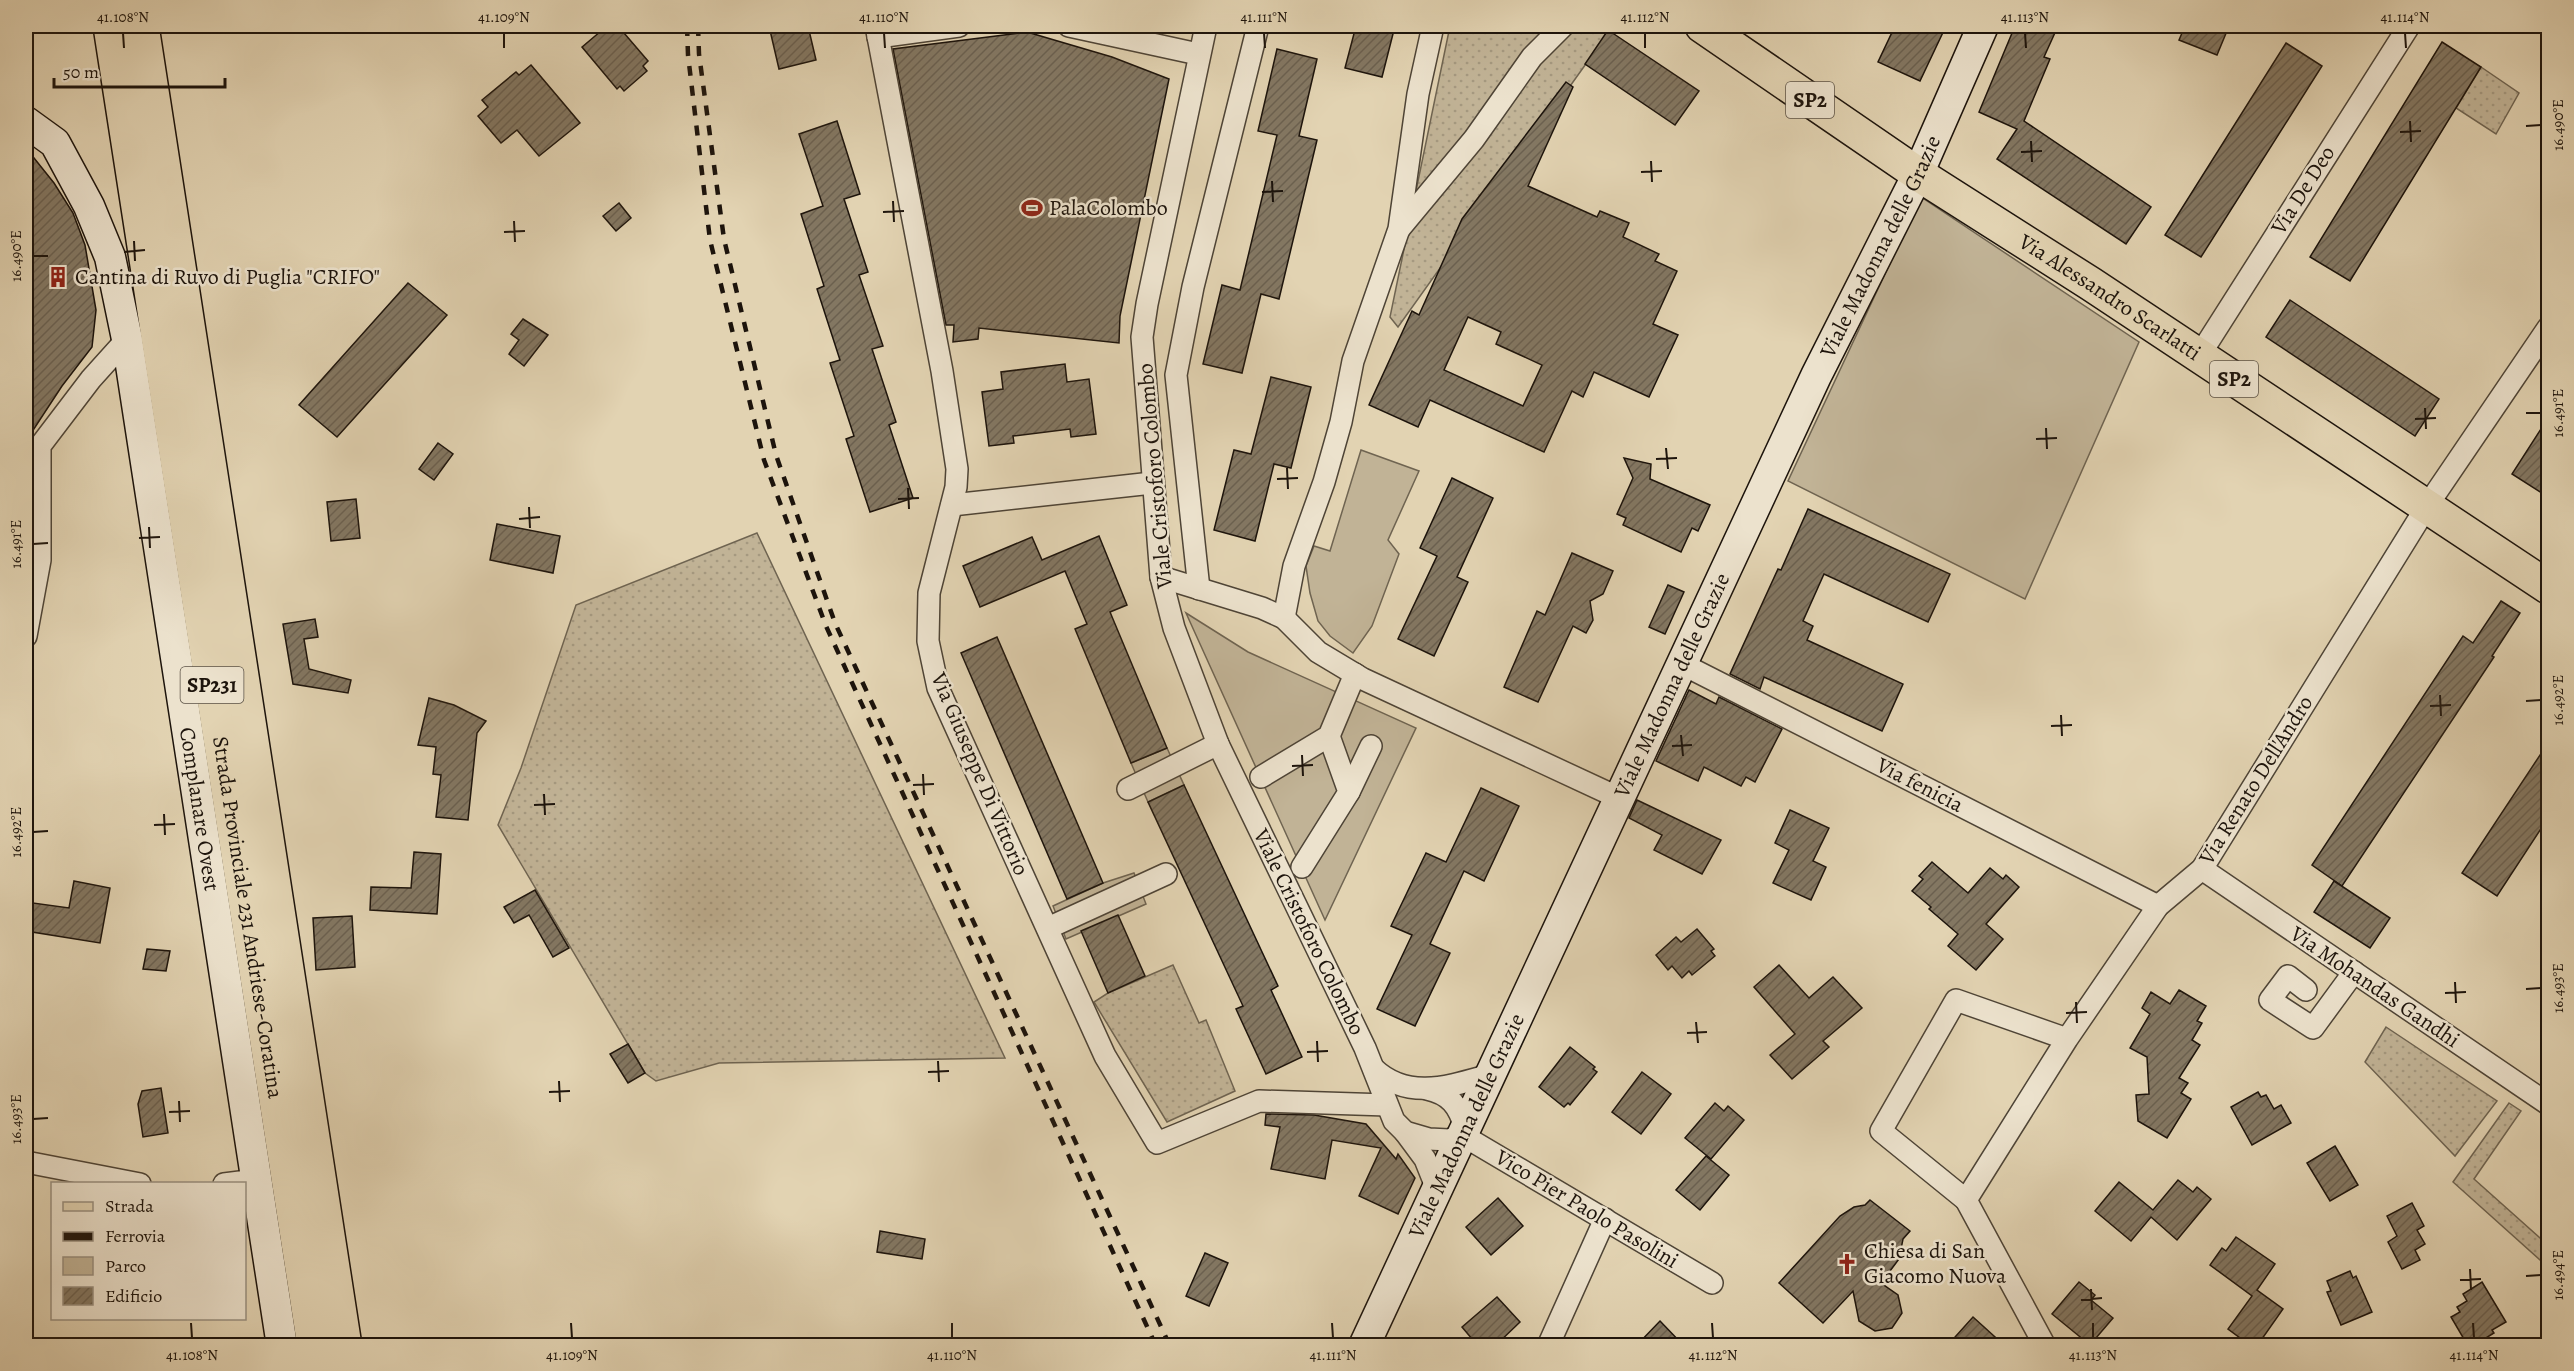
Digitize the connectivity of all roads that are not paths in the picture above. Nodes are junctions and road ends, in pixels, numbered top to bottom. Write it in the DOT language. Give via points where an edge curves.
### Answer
graph roads {
  1 [pos="110,26"];
  2 [pos="142,26"];
  3 [pos="958,26"];
  4 [pos="1069,26"];
  5 [pos="1206,26"];
  6 [pos="1258,26"];
  7 [pos="1433,26"];
  8 [pos="1563,26"];
  9 [pos="1702,26"];
  10 [pos="1983,26"];
  11 [pos="2409,26"];
  12 [pos="877,31"];
  13 [pos="1198,54"];
  14 [pos="26,122"];
  15 [pos="1917,174"];
  16 [pos="1399,229"];
  17 [pos="2548,328"];
  18 [pos="127,339"];
  19 [pos="2199,356"];
  20 [pos="1152,483"];
  21 [pos="952,505"];
  22 [pos="2427,506"];
  23 [pos="1161,577"];
  24 [pos="2548,587"];
  25 [pos="1199,589"];
  26 [pos="1284,618"];
  27 [pos="26,636"];
  28 [pos="1682,664"];
  29 [pos="1355,674"];
  30 [pos="1329,736"];
  31 [pos="1218,744"];
  32 [pos="1371,746"];
  33 [pos="1261,777"];
  34 [pos="1128,789"];
  35 [pos="1349,792"];
  36 [pos="1619,798"];
  37 [pos="1302,867"];
  38 [pos="2202,869"];
  39 [pos="1166,874"];
  40 [pos="2158,906"];
  41 [pos="1048,928"];
  42 [pos="2354,972"];
  43 [pos="2306,990"];
  44 [pos="2067,1039"];
  45 [pos="1374,1069"];
  46 [pos="1490,1075"];
  47 [pos="1426,1089"];
  48 [pos="2548,1104"];
  49 [pos="1388,1105"];
  50 [pos="1405,1132"];
  51 [pos="1464,1132"];
  52 [pos="26,1162"];
  53 [pos="256,1180"];
  54 [pos="130,1182"];
  55 [pos="240,1182"];
  56 [pos="1437,1189"];
  57 [pos="1966,1200"];
  58 [pos="1605,1219"];
  59 [pos="1712,1283"];
  60 [pos="282,1346"];
  61 [pos="314,1346"];
  62 [pos="345,1346"];
  63 [pos="1364,1346"];
  64 [pos="1548,1346"];
  65 [pos="2045,1346"];
  1 -- 61 [label="main road, Strada Provinciale 231 Andriese-Coratina / SP231"];
  2 -- 62 [label="main road, Strada Provinciale 231 Andriese-Coratina / SP231"];
  3 -- 12 [label="street"];
  4 -- 13 [label="street"];
  5 -- 13 [label="street, Viale Cristoforo Colombo"];
  6 -- 25 [label="street" via="1193,287 1176,375"];
  7 -- 16 [label="street" via="1418,94"];
  8 -- 16 [label="street" via="1532,57 1474,138"];
  9 -- 15 [label="main road, Via Alessandro Scarlatti / SP2"];
  10 -- 15 [label="street, Viale Madonna delle Grazie"];
  11 -- 19 [label="street, Via De Deo"];
  12 -- 21 [label="street, Via Giuseppe Di Vittorio" via="954,444 957,469"];
  13 -- 20 [label="street, Viale Cristoforo Colombo" via="1142,337"];
  14 -- 18 [label="street, Complanare Ovest" via="55,143 89,206 110,257"];
  15 -- 19 [label="main road, Via Alessandro Scarlatti / SP2"];
  15 -- 28 [label="street, Viale Madonna delle Grazie" via="1816,376"];
  16 -- 26 [label="street" via="1353,362 1341,422 1294,566"];
  17 -- 22 [label="street, Via Renato Dell'Andro"];
  18 -- 27 [label="street" via="40,446 40,560"];
  18 -- 53 [label="street, Complanare Ovest"];
  19 -- 22 [label="main road, Via Alessandro Scarlatti / SP2"];
  20 -- 21 [label="street"];
  20 -- 23 [label="street, Viale Cristoforo Colombo"];
  21 -- 41 [label="street, Via Giuseppe Di Vittorio" via="928,592 928,640 933,668 938,688"];
  22 -- 24 [label="main road, Via Alessandro Scarlatti / SP2"];
  22 -- 38 [label="street, Via Renato Dell'Andro"];
  23 -- 25 [label="street"];
  23 -- 31 [label="street, Viale Cristoforo Colombo" via="1174,628"];
  25 -- 26 [label="street"];
  26 -- 29 [label="street" via="1318,652"];
  28 -- 36 [label="street, Viale Madonna delle Grazie"];
  28 -- 40 [label="street, Via fenicia"];
  29 -- 30 [label="street"];
  29 -- 36 [label="street"];
  30 -- 33 [label="street"];
  30 -- 35 [label="street"];
  31 -- 34 [label="street"];
  31 -- 45 [label="street, Viale Cristoforo Colombo"];
  32 -- 35 [label="street"];
  35 -- 37 [label="street"];
  36 -- 46 [label="street, Viale Madonna delle Grazie"];
  38 -- 40 [label="street, Via Renato Dell'Andro"];
  38 -- 42 [label="street, Via Mohandas Gandhi"];
  39 -- 41 [label="street"];
  40 -- 44 [label="street, Via Renato Dell'Andro"];
  41 -- 49 [label="street, Via Giuseppe Di Vittorio" via="1105,1056 1157,1143 1259,1101"];
  42 -- 43 [label="street" via="2313,1028 2270,1000 2288,976"];
  42 -- 48 [label="street, Via Mohandas Gandhi"];
  44 -- 57 [label="street, Via Renato Dell'Andro"];
  44 -- 57 [label="street" via="1956,1000 1881,1131"];
  45 -- 47 [label="street" via="1385,1080 1402,1087"];
  45 -- 49 [label="street, Viale Cristoforo Colombo"];
  46 -- 47 [label="street"];
  46 -- 51 [label="street, Viale Madonna delle Grazie"];
  47 -- 51 [label="street" via="1453,1100 1461,1113"];
  49 -- 50 [label="street, Viale Cristoforo Colombo" via="1394,1121"];
  50 -- 51 [label="street" via="1449,1140"];
  50 -- 56 [label="street, Viale Cristoforo Colombo" via="1425,1159"];
  51 -- 56 [label="street, Viale Madonna delle Grazie"];
  51 -- 58 [label="street, Vico Pier Paolo Pasolini"];
  52 -- 54 [label="street"];
  53 -- 55 [label="street"];
  53 -- 60 [label="street, Complanare Ovest"];
  56 -- 63 [label="street, Viale Madonna delle Grazie"];
  57 -- 65 [label="street"];
  58 -- 59 [label="street, Vico Pier Paolo Pasolini"];
  58 -- 64 [label="street"];
}
